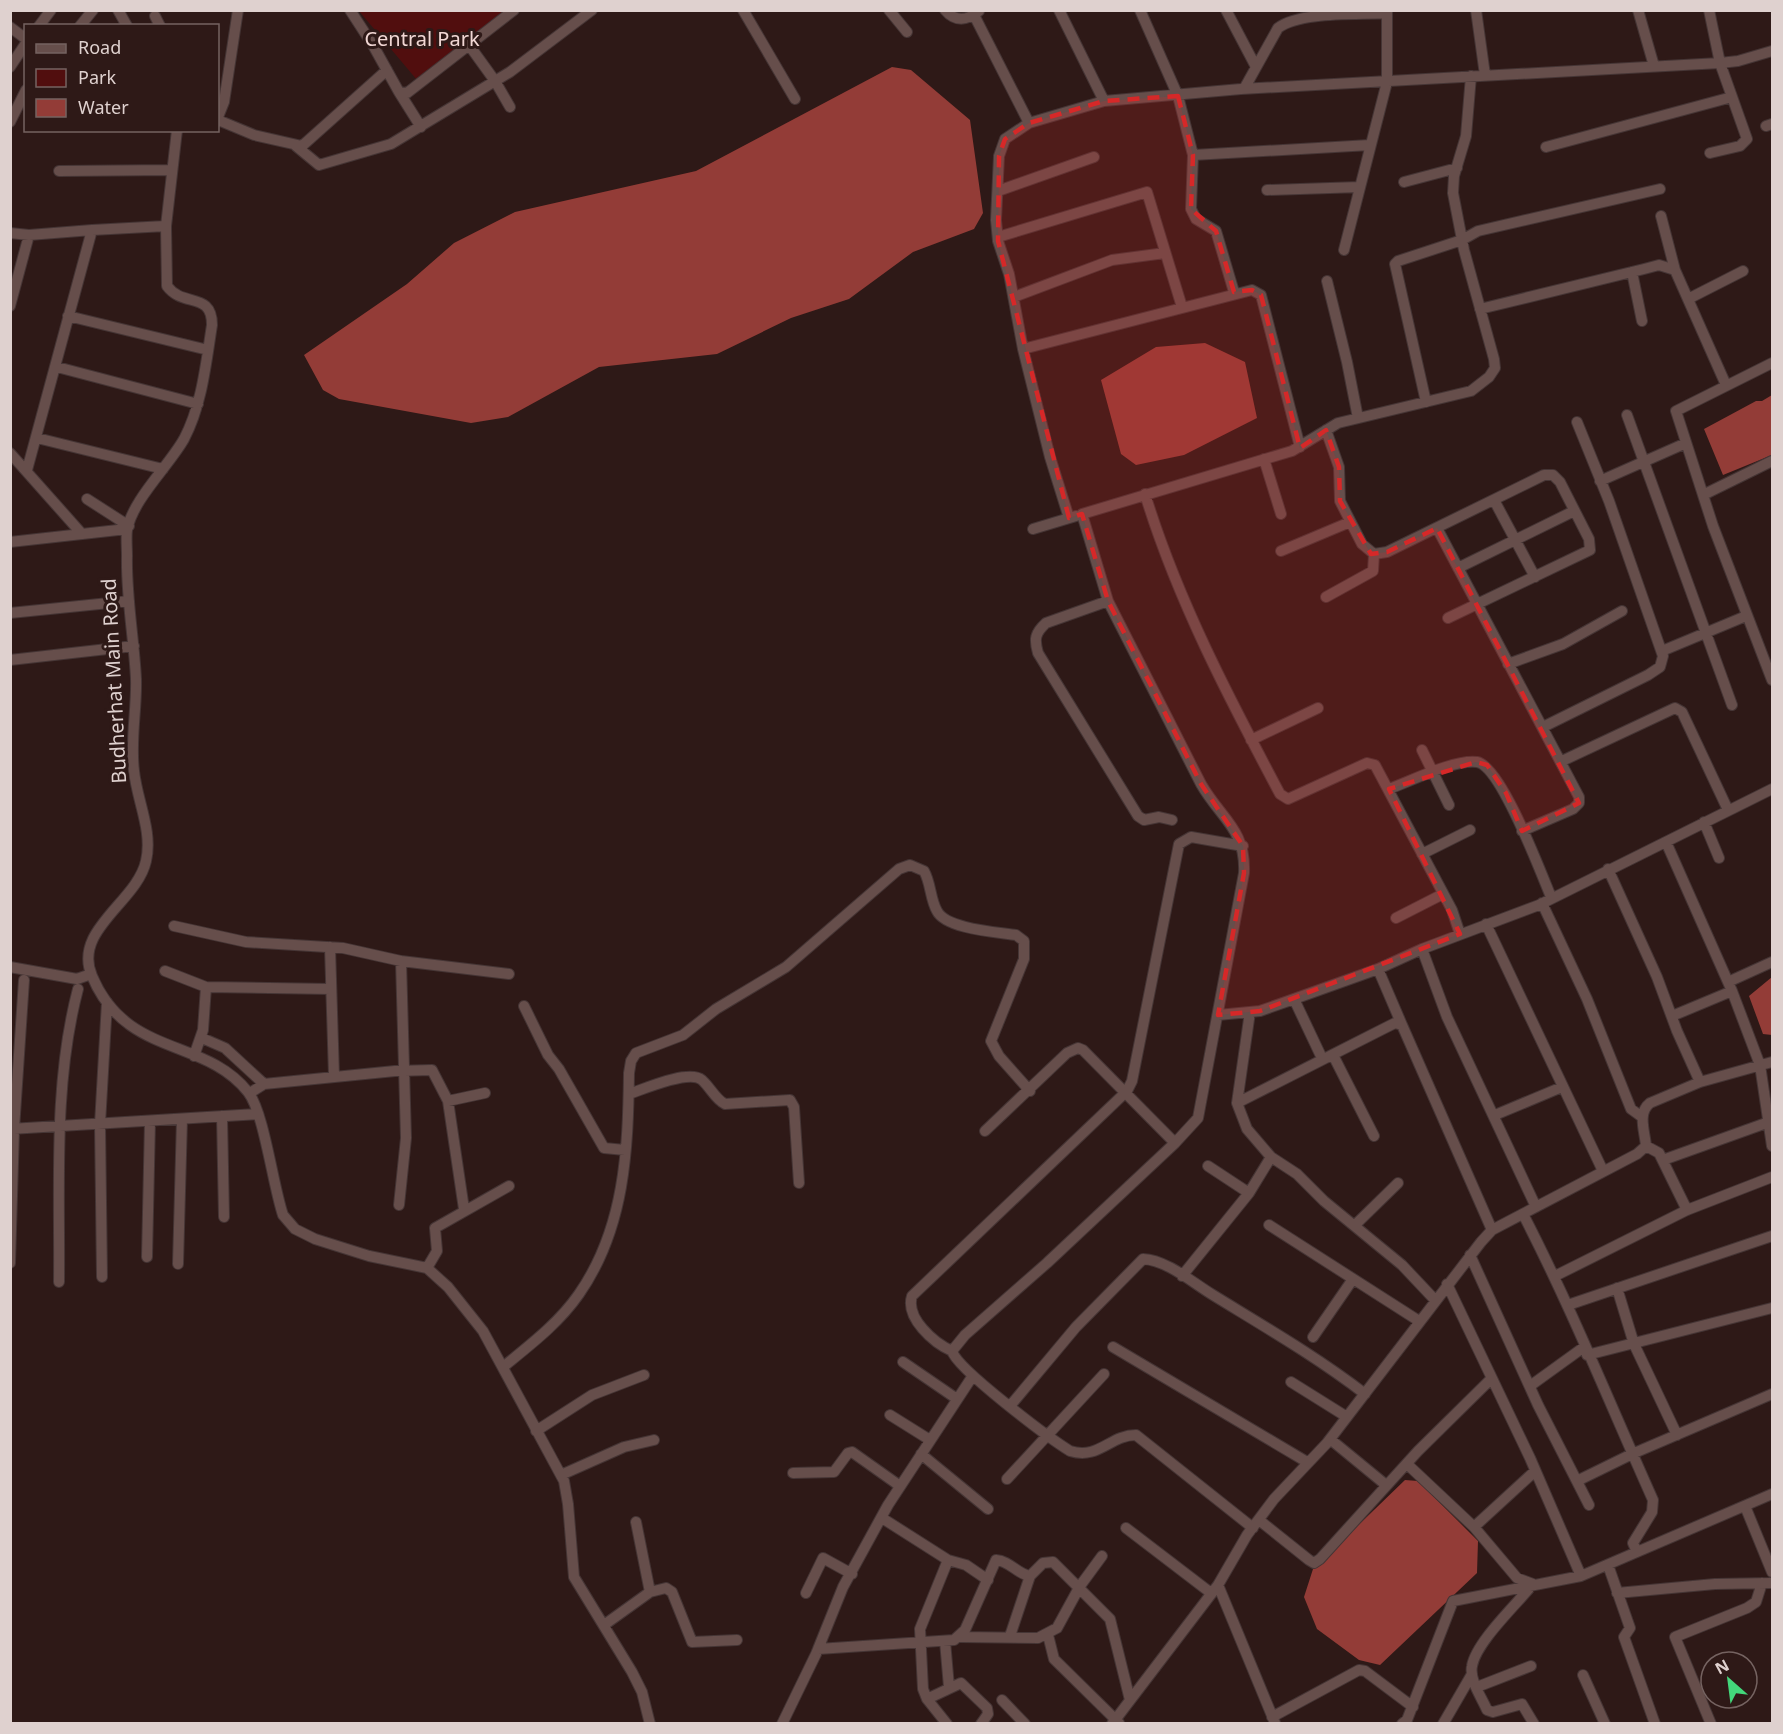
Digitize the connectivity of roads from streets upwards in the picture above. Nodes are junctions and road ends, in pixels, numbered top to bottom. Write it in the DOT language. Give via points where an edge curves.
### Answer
graph roads {
  1 [pos="51,10"];
  2 [pos="93,10"];
  3 [pos="118,10"];
  4 [pos="238,10"];
  5 [pos="350,10"];
  6 [pos="514,10"];
  7 [pos="742,10"];
  8 [pos="889,10"];
  9 [pos="945,10"];
  10 [pos="1059,10"];
  11 [pos="1140,10"];
  12 [pos="1226,10"];
  13 [pos="1476,10"];
  14 [pos="1638,10"];
  15 [pos="1709,10"];
  16 [pos="585,12"];
  17 [pos="1387,12"];
  18 [pos="976,13"];
  19 [pos="40,24"];
  20 [pos="82,24"];
  21 [pos="126,24"];
  22 [pos="10,27"];
  23 [pos="907,32"];
  24 [pos="24,39"];
  25 [pos="24,44"];
  26 [pos="469,45"];
  27 [pos="1773,51"];
  28 [pos="219,54"];
  29 [pos="230,54"];
  30 [pos="1720,63"];
  31 [pos="1654,66"];
  32 [pos="10,67"];
  33 [pos="1256,67"];
  34 [pos="387,70"];
  35 [pos="1485,75"];
  36 [pos="1471,76"];
  37 [pos="1387,82"];
  38 [pos="498,86"];
  39 [pos="1244,89"];
  40 [pos="399,92"];
  41 [pos="24,94"];
  42 [pos="1178,96"];
  43 [pos="1732,96"];
  44 [pos="795,99"];
  45 [pos="1104,101"];
  46 [pos="508,104"];
  47 [pos="219,115"];
  48 [pos="219,118"];
  49 [pos="10,122"];
  50 [pos="1029,123"];
  51 [pos="421,127"];
  52 [pos="177,132"];
  53 [pos="1370,145"];
  54 [pos="296,146"];
  55 [pos="1546,147"];
  56 [pos="1710,153"];
  57 [pos="1193,155"];
  58 [pos="1094,157"];
  59 [pos="1457,168"];
  60 [pos="172,170"];
  61 [pos="59,171"];
  62 [pos="1404,182"];
  63 [pos="1360,187"];
  64 [pos="1660,189"];
  65 [pos="1267,190"];
  66 [pos="998,191"];
  67 [pos="1661,216"];
  68 [pos="166,226"];
  69 [pos="92,230"];
  70 [pos="10,233"];
  71 [pos="29,235"];
  72 [pos="998,237"];
  73 [pos="1462,240"];
  74 [pos="1344,250"];
  75 [pos="1165,252"];
  76 [pos="1675,270"];
  77 [pos="1743,271"];
  78 [pos="1632,272"];
  79 [pos="1327,281"];
  80 [pos="1234,292"];
  81 [pos="1014,297"];
  82 [pos="1688,299"];
  83 [pos="10,306"];
  84 [pos="1182,307"];
  85 [pos="1480,309"];
  86 [pos="68,316"];
  87 [pos="1642,321"];
  88 [pos="1023,349"];
  89 [pos="208,350"];
  90 [pos="1773,363"];
  91 [pos="57,367"];
  92 [pos="1726,384"];
  93 [pos="1426,402"];
  94 [pos="198,404"];
  95 [pos="1627,415"];
  96 [pos="1358,418"];
  97 [pos="1577,422"];
  98 [pos="1326,430"];
  99 [pos="37,438"];
  100 [pos="1686,443"];
  101 [pos="1300,447"];
  102 [pos="10,453"];
  103 [pos="1264,459"];
  104 [pos="1645,460"];
  105 [pos="1773,461"];
  106 [pos="27,470"];
  107 [pos="163,470"];
  108 [pos="1600,481"];
  109 [pos="1145,494"];
  110 [pos="1703,495"];
  111 [pos="87,499"];
  112 [pos="1494,500"];
  113 [pos="1574,511"];
  114 [pos="1082,514"];
  115 [pos="1281,514"];
  116 [pos="1069,518"];
  117 [pos="1350,522"];
  118 [pos="128,528"];
  119 [pos="1437,528"];
  120 [pos="1033,529"];
  121 [pos="82,534"];
  122 [pos="1515,540"];
  123 [pos="10,542"];
  124 [pos="1281,551"];
  125 [pos="1374,554"];
  126 [pos="1458,567"];
  127 [pos="1535,577"];
  128 [pos="1326,597"];
  129 [pos="129,601"];
  130 [pos="1108,601"];
  131 [pos="1477,605"];
  132 [pos="1622,611"];
  133 [pos="10,613"];
  134 [pos="1746,616"];
  135 [pos="1448,618"];
  136 [pos="1704,633"];
  137 [pos="134,646"];
  138 [pos="1662,651"];
  139 [pos="10,660"];
  140 [pos="1508,664"];
  141 [pos="1773,680"];
  142 [pos="1732,705"];
  143 [pos="1318,708"];
  144 [pos="1543,727"];
  145 [pos="1251,740"];
  146 [pos="1422,750"];
  147 [pos="1562,761"];
  148 [pos="1433,773"];
  149 [pos="1389,789"];
  150 [pos="1773,789"];
  151 [pos="1449,805"];
  152 [pos="1728,810"];
  153 [pos="1172,820"];
  154 [pos="1704,822"];
  155 [pos="1470,830"];
  156 [pos="1522,831"];
  157 [pos="1666,842"];
  158 [pos="1243,846"];
  159 [pos="1422,854"];
  160 [pos="1719,858"];
  161 [pos="1608,869"];
  162 [pos="1443,894"];
  163 [pos="1547,900"];
  164 [pos="1396,918"];
  165 [pos="1486,924"];
  166 [pos="174,927"];
  167 [pos="1460,934"];
  168 [pos="330,947"];
  169 [pos="1422,949"];
  170 [pos="401,961"];
  171 [pos="1773,962"];
  172 [pos="10,967"];
  173 [pos="1378,969"];
  174 [pos="165,971"];
  175 [pos="91,974"];
  176 [pos="508,974"];
  177 [pos="24,980"];
  178 [pos="1730,986"];
  179 [pos="206,987"];
  180 [pos="331,988"];
  181 [pos="78,989"];
  182 [pos="1294,999"];
  183 [pos="107,1002"];
  184 [pos="524,1006"];
  185 [pos="1250,1012"];
  186 [pos="1218,1015"];
  187 [pos="1672,1016"];
  188 [pos="1402,1024"];
  189 [pos="202,1038"];
  190 [pos="1320,1054"];
  191 [pos="1333,1055"];
  192 [pos="194,1056"];
  193 [pos="1773,1062"];
  194 [pos="1760,1065"];
  195 [pos="403,1072"];
  196 [pos="334,1076"];
  197 [pos="1700,1082"];
  198 [pos="264,1084"];
  199 [pos="1562,1087"];
  200 [pos="1030,1091"];
  201 [pos="1127,1091"];
  202 [pos="250,1093"];
  203 [pos="485,1094"];
  204 [pos="629,1094"];
  205 [pos="448,1101"];
  206 [pos="1237,1103"];
  207 [pos="258,1114"];
  208 [pos="1495,1115"];
  209 [pos="222,1116"];
  210 [pos="1642,1117"];
  211 [pos="182,1119"];
  212 [pos="150,1121"];
  213 [pos="1769,1122"];
  214 [pos="100,1124"];
  215 [pos="60,1126"];
  216 [pos="12,1129"];
  217 [pos="985,1131"];
  218 [pos="1374,1136"];
  219 [pos="1175,1143"];
  220 [pos="1646,1146"];
  221 [pos="1773,1146"];
  222 [pos="625,1149"];
  223 [pos="1271,1157"];
  224 [pos="1663,1160"];
  225 [pos="1208,1166"];
  226 [pos="1603,1171"];
  227 [pos="1773,1177"];
  228 [pos="799,1183"];
  229 [pos="1398,1183"];
  230 [pos="509,1186"];
  231 [pos="1249,1193"];
  232 [pos="399,1204"];
  233 [pos="1536,1207"];
  234 [pos="464,1209"];
  235 [pos="1687,1210"];
  236 [pos="1523,1214"];
  237 [pos="224,1217"];
  238 [pos="1355,1225"];
  239 [pos="1269,1226"];
  240 [pos="1492,1230"];
  241 [pos="1773,1236"];
  242 [pos="1470,1255"];
  243 [pos="147,1257"];
  244 [pos="10,1263"];
  245 [pos="178,1264"];
  246 [pos="428,1268"];
  247 [pos="1182,1276"];
  248 [pos="1555,1276"];
  249 [pos="102,1277"];
  250 [pos="1353,1280"];
  251 [pos="59,1282"];
  252 [pos="1447,1284"];
  253 [pos="1617,1288"];
  254 [pos="1435,1300"];
  255 [pos="1568,1305"];
  256 [pos="1773,1308"];
  257 [pos="1419,1321"];
  258 [pos="1313,1337"];
  259 [pos="1634,1344"];
  260 [pos="1113,1347"];
  261 [pos="952,1350"];
  262 [pos="1586,1351"];
  263 [pos="903,1362"];
  264 [pos="503,1367"];
  265 [pos="1104,1374"];
  266 [pos="644,1375"];
  267 [pos="972,1377"];
  268 [pos="1491,1379"];
  269 [pos="1291,1382"];
  270 [pos="1530,1386"];
  271 [pos="1365,1394"];
  272 [pos="1773,1394"];
  273 [pos="957,1399"];
  274 [pos="1010,1406"];
  275 [pos="890,1415"];
  276 [pos="1347,1417"];
  277 [pos="536,1431"];
  278 [pos="1677,1435"];
  279 [pos="1049,1437"];
  280 [pos="1330,1439"];
  281 [pos="654,1440"];
  282 [pos="930,1440"];
  283 [pos="921,1454"];
  284 [pos="1632,1454"];
  285 [pos="1307,1462"];
  286 [pos="1407,1464"];
  287 [pos="1535,1471"];
  288 [pos="565,1472"];
  289 [pos="793,1473"];
  290 [pos="1007,1479"];
  291 [pos="1577,1481"];
  292 [pos="1386,1485"];
  293 [pos="900,1486"];
  294 [pos="1773,1494"];
  295 [pos="1589,1505"];
  296 [pos="1745,1506"];
  297 [pos="988,1509"];
  298 [pos="882,1518"];
  299 [pos="636,1522"];
  300 [pos="1256,1524"];
  301 [pos="1474,1527"];
  302 [pos="1126,1528"];
  303 [pos="1637,1552"];
  304 [pos="1102,1556"];
  305 [pos="948,1560"];
  306 [pos="1608,1565"];
  307 [pos="1773,1572"];
  308 [pos="852,1574"];
  309 [pos="1030,1576"];
  310 [pos="1581,1576"];
  311 [pos="988,1580"];
  312 [pos="1768,1583"];
  313 [pos="1533,1584"];
  314 [pos="1080,1586"];
  315 [pos="1215,1589"];
  316 [pos="650,1592"];
  317 [pos="806,1593"];
  318 [pos="1617,1593"];
  319 [pos="604,1625"];
  320 [pos="1048,1635"];
  321 [pos="1010,1636"];
  322 [pos="960,1637"];
  323 [pos="737,1640"];
  324 [pos="945,1641"];
  325 [pos="920,1642"];
  326 [pos="818,1649"];
  327 [pos="1531,1666"];
  328 [pos="1472,1674"];
  329 [pos="1583,1675"];
  330 [pos="1477,1687"];
  331 [pos="949,1688"];
  332 [pos="927,1698"];
  333 [pos="1002,1700"];
  334 [pos="1130,1700"];
  335 [pos="1413,1707"];
  336 [pos="1273,1720"];
  337 [pos="1116,1722"];
  338 [pos="1409,1722"];
  339 [pos="650,1724"];
  340 [pos="782,1724"];
  341 [pos="947,1724"];
  342 [pos="981,1724"];
  343 [pos="1025,1724"];
  344 [pos="1443,1724"];
  345 [pos="1534,1724"];
  346 [pos="1605,1724"];
  347 [pos="1655,1724"];
  348 [pos="1711,1724"];
  1 -- 19 [label="street"];
  2 -- 20 [label="street"];
  3 -- 21 [label="street"];
  4 -- 29 [label="street"];
  5 -- 34 [label="street"];
  6 -- 26 [label="street"];
  7 -- 44 [label="street"];
  8 -- 23 [label="street"];
  9 -- 18 [label="street" via="956,19 966,20"];
  10 -- 45 [label="street"];
  11 -- 42 [label="street"];
  12 -- 33 [label="street"];
  13 -- 35 [label="street"];
  14 -- 31 [label="street"];
  15 -- 30 [label="street"];
  16 -- 38 [label="street"];
  17 -- 33 [label="street" via="1286,22 1278,28"];
  17 -- 37 [label="street"];
  18 -- 50 [label="street"];
  22 -- 24 [label="street"];
  25 -- 32 [label="street"];
  26 -- 38 [label="street"];
  26 -- 40 [label="street" via="407,93"];
  27 -- 30 [label="street"];
  28 -- 29 [label="street"];
  29 -- 47 [label="street"];
  30 -- 31 [label="street"];
  30 -- 43 [label="street"];
  31 -- 35 [label="street"];
  33 -- 39 [label="street"];
  34 -- 40 [label="street"];
  34 -- 54 [label="street" via="307,144"];
  35 -- 36 [label="street"];
  36 -- 37 [label="street"];
  36 -- 59 [label="street" via="1466,136"];
  37 -- 39 [label="street"];
  37 -- 53 [label="street"];
  38 -- 46 [label="street"];
  38 -- 51 [label="street"];
  39 -- 42 [label="street"];
  40 -- 51 [label="street"];
  41 -- 49 [label="street"];
  42 -- 45 [label="street"];
  42 -- 57 [label="street"];
  43 -- 55 [label="street"];
  43 -- 56 [label="street" via="1748,139 1740,146"];
  45 -- 50 [label="street"];
  48 -- 54 [label="street" via="254,135"];
  50 -- 66 [label="street" via="1005,139 999,156"];
  51 -- 54 [label="street" via="391,144 319,165"];
  52 -- 60 [label="street, Budherhat Main Road"];
  53 -- 57 [label="street"];
  53 -- 63 [label="street"];
  57 -- 80 [label="street" via="1191,209 1196,219 1216,231"];
  58 -- 66 [label="street"];
  59 -- 62 [label="street"];
  59 -- 73 [label="street" via="1453,193"];
  60 -- 61 [label="street"];
  60 -- 68 [label="street, Budherhat Main Road"];
  63 -- 65 [label="street"];
  63 -- 74 [label="street"];
  64 -- 73 [label="street" via="1478,231"];
  66 -- 72 [label="street"];
  67 -- 76 [label="street"];
  68 -- 69 [label="street"];
  68 -- 89 [label="street, Budherhat Main Road" via="167,286 172,293 208,306 212,312"];
  69 -- 71 [label="street"];
  69 -- 86 [label="street"];
  70 -- 71 [label="street"];
  71 -- 83 [label="street"];
  72 -- 75 [label="street" via="1147,192"];
  72 -- 81 [label="street"];
  73 -- 85 [label="street"];
  73 -- 93 [label="street" via="1395,264"];
  75 -- 81 [label="street" via="1112,260"];
  75 -- 84 [label="street"];
  76 -- 78 [label="street" via="1659,265"];
  76 -- 82 [label="street"];
  77 -- 82 [label="street"];
  78 -- 85 [label="street"];
  78 -- 87 [label="street"];
  79 -- 96 [label="street"];
  80 -- 84 [label="street"];
  80 -- 101 [label="street" via="1252,290 1261,295"];
  81 -- 88 [label="street"];
  82 -- 92 [label="street"];
  84 -- 88 [label="street"];
  85 -- 93 [label="street" via="1495,368 1471,391"];
  86 -- 89 [label="street"];
  86 -- 91 [label="street"];
  88 -- 116 [label="street"];
  89 -- 94 [label="street, Budherhat Main Road"];
  90 -- 92 [label="street"];
  91 -- 94 [label="street"];
  91 -- 99 [label="street"];
  92 -- 100 [label="street" via="1677,409"];
  93 -- 96 [label="street"];
  94 -- 107 [label="street, Budherhat Main Road" via="183,440"];
  95 -- 104 [label="street"];
  96 -- 98 [label="street"];
  97 -- 108 [label="street"];
  98 -- 101 [label="street"];
  98 -- 117 [label="street" via="1339,467 1340,501"];
  99 -- 106 [label="street"];
  99 -- 107 [label="street"];
  100 -- 104 [label="street"];
  100 -- 110 [label="street"];
  101 -- 103 [label="street"];
  102 -- 106 [label="street"];
  103 -- 109 [label="street"];
  103 -- 115 [label="street"];
  104 -- 108 [label="street"];
  104 -- 136 [label="street"];
  105 -- 110 [label="street"];
  106 -- 121 [label="street"];
  107 -- 118 [label="street, Budherhat Main Road"];
  108 -- 138 [label="street"];
  109 -- 114 [label="street"];
  109 -- 145 [label="street" via="1163,551"];
  110 -- 134 [label="street"];
  111 -- 118 [label="street"];
  112 -- 113 [label="street" via="1544,475 1553,475"];
  112 -- 119 [label="street"];
  112 -- 122 [label="street"];
  113 -- 122 [label="street"];
  113 -- 127 [label="street" via="1589,538 1590,549"];
  114 -- 116 [label="street"];
  114 -- 130 [label="street"];
  116 -- 120 [label="street"];
  117 -- 124 [label="street"];
  117 -- 125 [label="street" via="1365,549"];
  118 -- 121 [label="street"];
  118 -- 129 [label="street, Budherhat Main Road"];
  119 -- 125 [label="street" via="1387,552"];
  119 -- 126 [label="street"];
  121 -- 123 [label="street"];
  122 -- 126 [label="street"];
  122 -- 127 [label="street"];
  125 -- 128 [label="street" via="1373,571"];
  126 -- 131 [label="street"];
  127 -- 131 [label="street"];
  129 -- 133 [label="street"];
  129 -- 137 [label="street, Budherhat Main Road"];
  130 -- 153 [label="street" via="1046,624 1034,640 1038,653 1138,816 1144,820"];
  130 -- 158 [label="street" via="1201,784"];
  131 -- 135 [label="street"];
  131 -- 140 [label="street"];
  132 -- 140 [label="street" via="1563,644"];
  134 -- 136 [label="street"];
  134 -- 141 [label="street"];
  136 -- 138 [label="street"];
  136 -- 142 [label="street"];
  137 -- 139 [label="street"];
  137 -- 175 [label="street, Budherhat Main Road" via="133,763 148,841 146,862 131,893 94,936"];
  138 -- 144 [label="street" via="1660,667 1648,675"];
  140 -- 144 [label="street"];
  143 -- 145 [label="street"];
  144 -- 147 [label="street"];
  145 -- 149 [label="street" via="1280,794 1288,799 1367,764 1375,765"];
  146 -- 148 [label="street"];
  147 -- 152 [label="street" via="1675,708 1682,712"];
  147 -- 156 [label="street" via="1579,803"];
  148 -- 149 [label="street"];
  148 -- 151 [label="street"];
  148 -- 156 [label="street" via="1476,762 1487,765 1506,793"];
  149 -- 159 [label="street"];
  150 -- 152 [label="street"];
  152 -- 154 [label="street"];
  154 -- 157 [label="street"];
  154 -- 160 [label="street"];
  155 -- 159 [label="street"];
  156 -- 163 [label="street"];
  157 -- 161 [label="street"];
  157 -- 178 [label="street"];
  158 -- 186 [label="street" via="1244,873"];
  158 -- 201 [label="street" via="1191,837 1179,844"];
  159 -- 162 [label="street"];
  161 -- 163 [label="street"];
  161 -- 187 [label="street"];
  162 -- 164 [label="street"];
  162 -- 167 [label="street"];
  163 -- 165 [label="street"];
  163 -- 210 [label="street" via="1631,1109"];
  165 -- 167 [label="street"];
  165 -- 199 [label="street"];
  166 -- 168 [label="street" via="246,942"];
  167 -- 169 [label="street"];
  168 -- 170 [label="street"];
  168 -- 180 [label="street"];
  169 -- 173 [label="street"];
  169 -- 208 [label="street" via="1447,1017"];
  170 -- 176 [label="street"];
  170 -- 195 [label="street"];
  171 -- 178 [label="street"];
  172 -- 175 [label="street" via="77,979"];
  173 -- 182 [label="street"];
  173 -- 188 [label="street"];
  174 -- 179 [label="street"];
  175 -- 183 [label="street"];
  177 -- 216 [label="street"];
  178 -- 187 [label="street"];
  178 -- 194 [label="street"];
  179 -- 180 [label="street"];
  179 -- 189 [label="street"];
  180 -- 196 [label="street"];
  181 -- 215 [label="street" via="65,1049"];
  182 -- 185 [label="street"];
  182 -- 190 [label="street"];
  183 -- 192 [label="street" via="140,1034"];
  183 -- 214 [label="street"];
  184 -- 222 [label="street" via="548,1055 604,1148"];
  185 -- 186 [label="street"];
  185 -- 206 [label="street"];
  186 -- 219 [label="street" via="1198,1118"];
  187 -- 197 [label="street"];
  188 -- 191 [label="street" via="1391,1025"];
  188 -- 240 [label="street"];
  189 -- 192 [label="street"];
  189 -- 198 [label="street" via="237,1057"];
  191 -- 206 [label="street"];
  191 -- 218 [label="street"];
  192 -- 202 [label="street" via="229,1073"];
  193 -- 194 [label="street"];
  194 -- 197 [label="street"];
  194 -- 213 [label="street"];
  195 -- 196 [label="street"];
  195 -- 205 [label="street" via="432,1070"];
  195 -- 232 [label="street" via="406,1138"];
  196 -- 198 [label="street"];
  197 -- 210 [label="street" via="1650,1103 1644,1107"];
  198 -- 202 [label="street"];
  199 -- 208 [label="street"];
  199 -- 226 [label="street"];
  200 -- 201 [label="street" via="1067,1053 1078,1048"];
  200 -- 204 [label="street" via="991,1041 1024,959 1024,941 1016,935 942,919 924,871 910,865 888,876 786,967 723,1004 683,1035 636,1053 631,1061"];
  200 -- 217 [label="street"];
  201 -- 219 [label="street"];
  201 -- 261 [label="street" via="912,1296 909,1304 913,1314 934,1341"];
  202 -- 207 [label="street"];
  203 -- 205 [label="street"];
  204 -- 222 [label="street"];
  204 -- 228 [label="street" via="692,1076 699,1078 725,1104 790,1100 794,1107"];
  205 -- 234 [label="street"];
  206 -- 223 [label="street" via="1246,1130"];
  207 -- 209 [label="street"];
  207 -- 246 [label="street" via="279,1204 295,1229 344,1249"];
  208 -- 233 [label="street"];
  209 -- 211 [label="street"];
  209 -- 237 [label="street"];
  210 -- 220 [label="street"];
  211 -- 212 [label="street"];
  211 -- 245 [label="street"];
  212 -- 214 [label="street"];
  212 -- 243 [label="street"];
  213 -- 221 [label="street"];
  213 -- 224 [label="street"];
  214 -- 215 [label="street"];
  214 -- 249 [label="street"];
  215 -- 216 [label="street"];
  215 -- 251 [label="street"];
  216 -- 244 [label="street"];
  219 -- 261 [label="street"];
  220 -- 224 [label="street" via="1655,1149"];
  220 -- 226 [label="street"];
  222 -- 264 [label="street" via="620,1204 595,1268 562,1314"];
  223 -- 231 [label="street"];
  223 -- 238 [label="street" via="1297,1174"];
  224 -- 235 [label="street"];
  225 -- 231 [label="street"];
  226 -- 233 [label="street"];
  227 -- 235 [label="street"];
  229 -- 238 [label="street"];
  230 -- 234 [label="street"];
  231 -- 247 [label="street"];
  233 -- 236 [label="street"];
  234 -- 246 [label="street" via="435,1228 437,1251"];
  235 -- 248 [label="street"];
  236 -- 240 [label="street"];
  236 -- 248 [label="street"];
  238 -- 254 [label="street"];
  239 -- 250 [label="street"];
  240 -- 242 [label="street"];
  241 -- 253 [label="street"];
  242 -- 252 [label="street"];
  242 -- 270 [label="street"];
  246 -- 264 [label="street" via="466,1308"];
  247 -- 271 [label="street" via="1319,1359"];
  247 -- 274 [label="street" via="1143,1259 1076,1327"];
  248 -- 255 [label="street"];
  250 -- 257 [label="street"];
  250 -- 258 [label="street"];
  252 -- 254 [label="street"];
  252 -- 268 [label="street"];
  253 -- 255 [label="street"];
  253 -- 259 [label="street"];
  254 -- 257 [label="street"];
  255 -- 262 [label="street"];
  256 -- 259 [label="street"];
  257 -- 271 [label="street"];
  259 -- 262 [label="street"];
  259 -- 278 [label="street"];
  260 -- 285 [label="street"];
  261 -- 267 [label="street"];
  262 -- 270 [label="street"];
  262 -- 284 [label="street"];
  263 -- 273 [label="street"];
  264 -- 277 [label="street"];
  265 -- 279 [label="street"];
  266 -- 277 [label="street" via="592,1395"];
  267 -- 273 [label="street"];
  267 -- 274 [label="street"];
  268 -- 286 [label="street"];
  268 -- 287 [label="street"];
  269 -- 276 [label="street"];
  270 -- 291 [label="street"];
  271 -- 276 [label="street"];
  272 -- 278 [label="street"];
  273 -- 282 [label="street"];
  274 -- 279 [label="street"];
  275 -- 282 [label="street"];
  276 -- 280 [label="street"];
  277 -- 288 [label="street"];
  278 -- 284 [label="street"];
  279 -- 290 [label="street"];
  279 -- 300 [label="street" via="1070,1451 1085,1455 1125,1436 1136,1436"];
  280 -- 285 [label="street"];
  280 -- 292 [label="street"];
  281 -- 288 [label="street" via="624,1447"];
  282 -- 283 [label="street"];
  283 -- 293 [label="street"];
  283 -- 297 [label="street"];
  284 -- 291 [label="street"];
  284 -- 303 [label="street" via="1653,1500 1652,1512 1633,1543"];
  285 -- 300 [label="street"];
  286 -- 292 [label="street"];
  286 -- 301 [label="street"];
  287 -- 301 [label="street"];
  287 -- 310 [label="street"];
  288 -- 319 [label="street" via="574,1577"];
  289 -- 293 [label="street" via="834,1472 852,1452"];
  291 -- 295 [label="street"];
  292 -- 300 [label="street" via="1314,1563"];
  293 -- 298 [label="street"];
  294 -- 296 [label="street"];
  296 -- 303 [label="street"];
  296 -- 307 [label="street"];
  298 -- 305 [label="street"];
  298 -- 308 [label="street"];
  299 -- 316 [label="street"];
  300 -- 315 [label="street"];
  301 -- 313 [label="street" via="1517,1578"];
  302 -- 315 [label="street"];
  303 -- 306 [label="street"];
  304 -- 314 [label="street"];
  305 -- 311 [label="street" via="966,1565"];
  305 -- 325 [label="street" via="920,1629"];
  306 -- 310 [label="street"];
  306 -- 318 [label="street"];
  308 -- 317 [label="street" via="823,1558"];
  308 -- 326 [label="street"];
  309 -- 311 [label="street" via="999,1560"];
  309 -- 314 [label="street" via="1043,1563 1053,1562"];
  309 -- 321 [label="street"];
  310 -- 313 [label="street"];
  311 -- 322 [label="street"];
  312 -- 318 [label="street"];
  312 -- 348 [label="street" via="1748,1608 1675,1637"];
  313 -- 328 [label="street" via="1484,1642 1472,1665"];
  313 -- 335 [label="street" via="1453,1600"];
  314 -- 320 [label="street" via="1057,1628"];
  314 -- 334 [label="street" via="1110,1619"];
  315 -- 334 [label="street"];
  315 -- 336 [label="street"];
  316 -- 319 [label="street"];
  316 -- 323 [label="street" via="666,1588 672,1592 692,1642"];
  318 -- 347 [label="street" via="1630,1628 1624,1637"];
  319 -- 339 [label="street" via="642,1692"];
  320 -- 321 [label="street"];
  320 -- 337 [label="street" via="1054,1659"];
  321 -- 322 [label="street"];
  322 -- 324 [label="street"];
  324 -- 325 [label="street"];
  324 -- 331 [label="street"];
  325 -- 326 [label="street"];
  325 -- 332 [label="street"];
  326 -- 340 [label="street"];
  327 -- 330 [label="street"];
  328 -- 330 [label="street"];
  328 -- 344 [label="street"];
  329 -- 346 [label="street"];
  330 -- 345 [label="street" via="1490,1712 1522,1704"];
  331 -- 332 [label="street"];
  331 -- 342 [label="street" via="961,1683 987,1708 988,1714"];
  332 -- 341 [label="street"];
  333 -- 343 [label="street"];
  334 -- 337 [label="street"];
  335 -- 336 [label="street" via="1359,1670"];
  335 -- 338 [label="street"];
}
